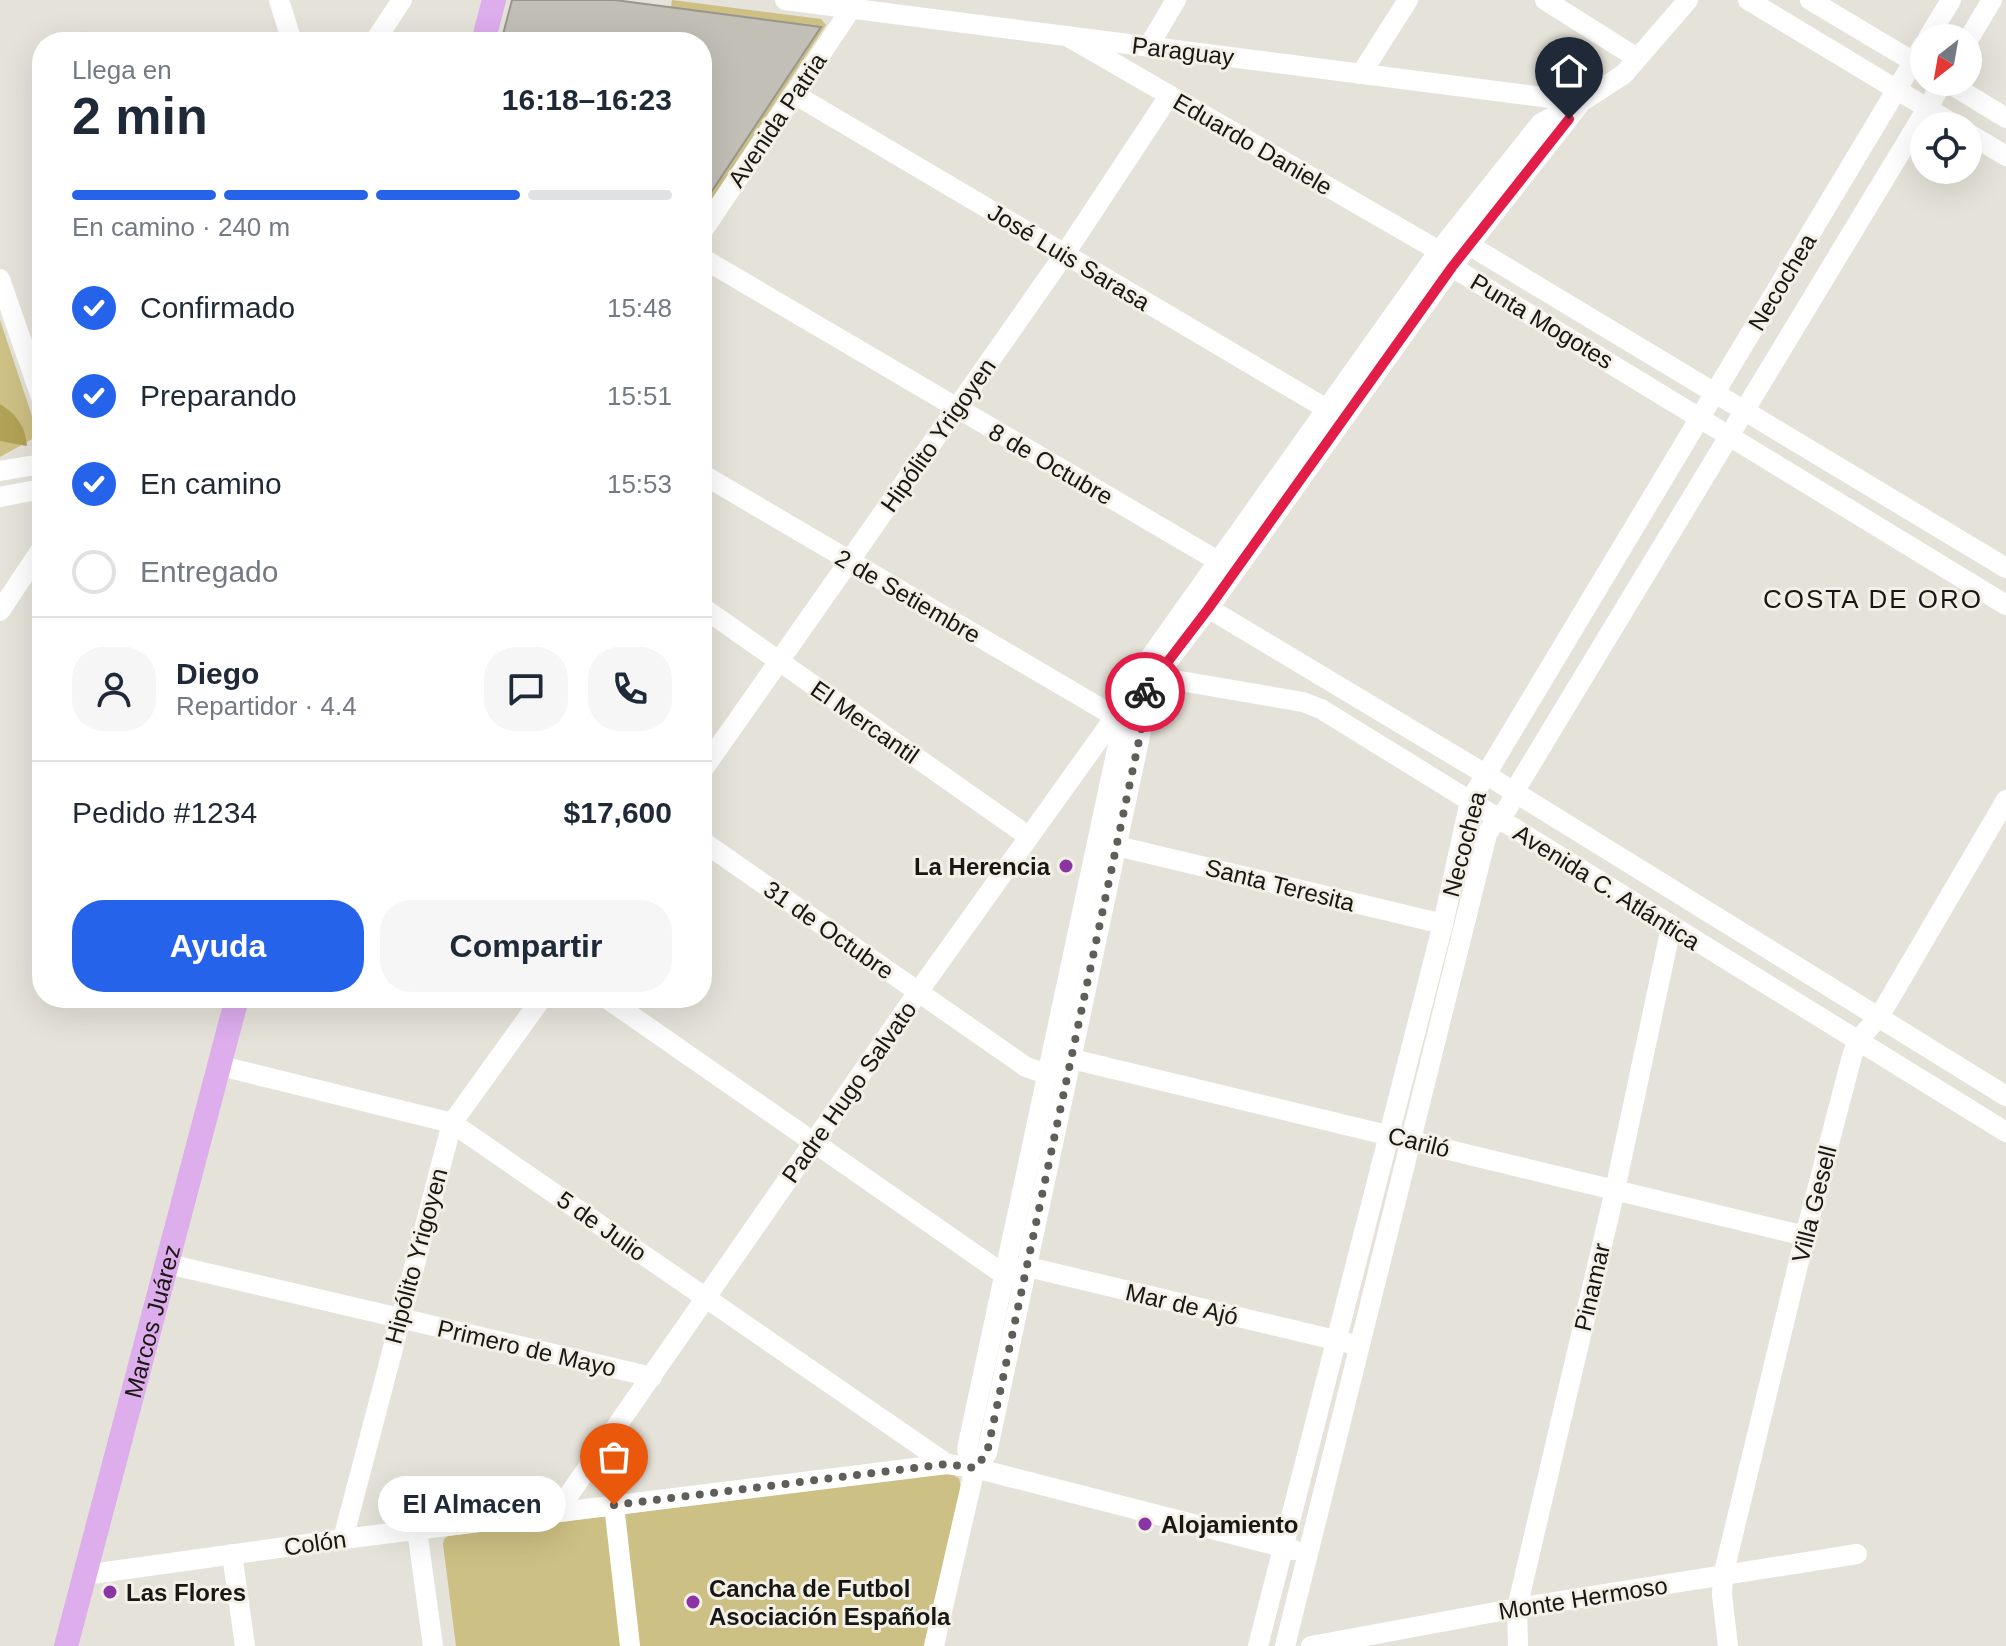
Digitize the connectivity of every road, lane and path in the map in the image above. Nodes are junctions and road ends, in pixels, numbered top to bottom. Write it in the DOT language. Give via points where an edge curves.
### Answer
graph roads {
  1 [pos="279,0"];
  2 [pos="402,0"];
  3 [pos="494,0"];
  4 [pos="785,0"];
  5 [pos="937,0"];
  6 [pos="1176,0"];
  7 [pos="1408,0"];
  8 [pos="1545,0"];
  9 [pos="1671,0"];
  10 [pos="1688,0"];
  11 [pos="1748,0"];
  12 [pos="1810,0"];
  13 [pos="1951,0"];
  14 [pos="1992,0"];
  15 [pos="851,9"];
  16 [pos="926,18"];
  17 [pos="1936,24"];
  18 [pos="1978,24"];
  19 [pos="289,32"];
  20 [pos="381,32"];
  21 [pos="486,32"];
  22 [pos="1067,36"];
  23 [pos="1148,47"];
  24 [pos="1910,52"];
  25 [pos="1637,58"];
  26 [pos="1910,72"];
  27 [pos="1361,74"];
  28 [pos="1897,89"];
  29 [pos="794,94"];
  30 [pos="1169,96"];
  31 [pos="1935,96"];
  32 [pos="1969,96"];
  33 [pos="1581,102"];
  34 [pos="1927,108"];
  35 [pos="1934,112"];
  36 [pos="2006,118"];
  37 [pos="1982,141"];
  38 [pos="2006,156"];
  39 [pos="712,217"];
  40 [pos="1469,245"];
  41 [pos="1064,255"];
  42 [pos="1445,259"];
  43 [pos="712,264"];
  44 [pos="0,279"];
  45 [pos="32,371"];
  46 [pos="1716,392"];
  47 [pos="957,408"];
  48 [pos="1745,410"];
  49 [pos="1335,414"];
  50 [pos="1701,417"];
  51 [pos="1730,435"];
  52 [pos="32,466"];
  53 [pos="0,471"];
  54 [pos="712,480"];
  55 [pos="32,491"];
  56 [pos="0,497"];
  57 [pos="850,562"];
  58 [pos="32,563"];
  59 [pos="1227,567"];
  60 [pos="2006,568"];
  61 [pos="1200,604"];
  62 [pos="2006,605"];
  63 [pos="0,611"];
  64 [pos="712,614"];
  65 [pos="779,661"];
  66 [pos="1145,675"];
  67 [pos="1114,716"];
  68 [pos="1144,717"];
  69 [pos="712,757"];
  70 [pos="1485,774"];
  71 [pos="1514,792"];
  72 [pos="2006,800"];
  73 [pos="1470,801"];
  74 [pos="1496,818"];
  75 [pos="1028,836"];
  76 [pos="1117,846"];
  77 [pos="712,848"];
  78 [pos="1443,924"];
  79 [pos="1671,927"];
  80 [pos="918,992"];
  81 [pos="235,1008"];
  82 [pos="535,1008"];
  83 [pos="620,1008"];
  84 [pos="1879,1017"];
  85 [pos="1858,1040"];
  86 [pos="1072,1059"];
  87 [pos="221,1066"];
  88 [pos="1042,1073"];
  89 [pos="2006,1096"];
  90 [pos="452,1123"];
  91 [pos="2006,1132"];
  92 [pos="1389,1134"];
  93 [pos="1412,1140"];
  94 [pos="814,1142"];
  95 [pos="1615,1190"];
  96 [pos="1805,1236"];
  97 [pos="168,1264"];
  98 [pos="1028,1267"];
  99 [pos="1006,1276"];
  100 [pos="707,1298"];
  101 [pos="400,1319"];
  102 [pos="1336,1340"];
  103 [pos="1360,1346"];
  104 [pos="652,1377"];
  105 [pos="947,1464"];
  106 [pos="975,1468"];
  107 [pos="614,1505"];
  108 [pos="557,1512"];
  109 [pos="417,1530"];
  110 [pos="343,1539"];
  111 [pos="1283,1547"];
  112 [pos="1308,1553"];
  113 [pos="232,1554"];
  114 [pos="1857,1554"];
  115 [pos="84,1575"];
  116 [pos="1723,1576"];
  117 [pos="1517,1608"];
  118 [pos="66,1646"];
  119 [pos="245,1646"];
  120 [pos="433,1646"];
  121 [pos="630,1646"];
  122 [pos="934,1646"];
  123 [pos="1258,1646"];
  124 [pos="1285,1646"];
  125 [pos="1311,1646"];
  126 [pos="1518,1646"];
  127 [pos="1728,1646"];
  1 -- 19 [label="street"];
  2 -- 20 [label="street"];
  3 -- 21 [label="main road"];
  4 -- 15 [label="street, Paraguay"];
  5 -- 16 [label="street"];
  6 -- 23 [label="street"];
  7 -- 27 [label="street"];
  8 -- 25 [label="street"];
  9 -- 25 [label="street, Padre Hugo Salvato"];
  10 -- 25 [label="street, Padre Hugo Salvato"];
  11 -- 28 [label="street"];
  12 -- 24 [label="street"];
  13 -- 17 [label="street"];
  14 -- 18 [label="street"];
  15 -- 16 [label="street, Paraguay"];
  15 -- 29 [label="street, Avenida Patria"];
  16 -- 22 [label="street, Paraguay"];
  22 -- 23 [label="street, Paraguay"];
  22 -- 30 [label="street, Eduardo Daniele"];
  23 -- 27 [label="street, Paraguay"];
  25 -- 33 [label="street, Padre Hugo Salvato" via="1624,74"];
  26 -- 28 [label="street, Necochea"];
  27 -- 33 [label="street, Paraguay"];
  28 -- 34 [label="street"];
  28 -- 46 [label="street, Necochea"];
  29 -- 39 [label="street, Avenida Patria"];
  29 -- 41 [label="street, José Luis Sarasa"];
  30 -- 41 [label="street, Hipólito Yrigoyen"];
  30 -- 42 [label="street, Eduardo Daniele"];
  31 -- 34 [label="street, Necochea"];
  32 -- 36 [label="street"];
  33 -- 40 [label="street, Padre Hugo Salvato"];
  33 -- 42 [label="street, Padre Hugo Salvato" via="1541,123"];
  34 -- 35 [label="street"];
  34 -- 48 [label="street, Necochea"];
  37 -- 38 [label="street"];
  40 -- 42 [label="street, Punta Mogotes"];
  40 -- 46 [label="street, Punta Mogotes"];
  41 -- 47 [label="street, Hipólito Yrigoyen"];
  41 -- 49 [label="street, José Luis Sarasa"];
  42 -- 49 [label="street, Padre Hugo Salvato"];
  42 -- 50 [label="street, Punta Mogotes"];
  43 -- 47 [label="street, 8 de Octubre"];
  44 -- 45 [label="street"];
  46 -- 48 [label="street, Punta Mogotes"];
  46 -- 50 [label="street, Necochea"];
  47 -- 57 [label="street, Hipólito Yrigoyen"];
  47 -- 59 [label="street, 8 de Octubre"];
  48 -- 51 [label="street, Necochea"];
  48 -- 60 [label="street, Punta Mogotes"];
  49 -- 59 [label="street, Padre Hugo Salvato"];
  50 -- 51 [label="street, Punta Mogotes"];
  50 -- 70 [label="street, Necochea"];
  51 -- 62 [label="street, Punta Mogotes"];
  51 -- 71 [label="street, Necochea"];
  52 -- 53 [label="street"];
  54 -- 57 [label="street, 2 de Setiembre"];
  55 -- 56 [label="street"];
  57 -- 65 [label="street, Hipólito Yrigoyen"];
  57 -- 67 [label="street, 2 de Setiembre"];
  58 -- 63 [label="street"];
  59 -- 61 [label="street, Padre Hugo Salvato"];
  61 -- 66 [label="street, Padre Hugo Salvato" via="1151,656"];
  61 -- 70 [label="street, Avenida C. Atlántica"];
  64 -- 65 [label="street, El Mercantil"];
  65 -- 69 [label="street, Hipólito Yrigoyen"];
  65 -- 75 [label="street, El Mercantil"];
  66 -- 67 [label="street, Padre Hugo Salvato"];
  66 -- 68 [label="street"];
  66 -- 73 [label="street, Avenida C. Atlántica" via="1312,706"];
  67 -- 68 [label="street"];
  67 -- 75 [label="street, Padre Hugo Salvato"];
  67 -- 88 [label="street" via="1121,731"];
  68 -- 76 [label="street"];
  70 -- 71 [label="street, Avenida C. Atlántica"];
  70 -- 73 [label="street, Necochea"];
  71 -- 74 [label="street, Necochea" via="1505,813"];
  71 -- 84 [label="street, Avenida C. Atlántica"];
  72 -- 84 [label="street, Villa Gesell"];
  73 -- 74 [label="street, Avenida C. Atlántica"];
  73 -- 78 [label="street, Necochea"];
  74 -- 79 [label="street, Avenida C. Atlántica"];
  74 -- 93 [label="street, Necochea" via="1487,834"];
  75 -- 80 [label="street, Padre Hugo Salvato"];
  76 -- 78 [label="street, Santa Teresita"];
  76 -- 86 [label="street"];
  77 -- 80 [label="street, 31 de Octubre"];
  78 -- 92 [label="street, Necochea"];
  79 -- 85 [label="street, Avenida C. Atlántica"];
  79 -- 95 [label="street, Pinamar"];
  80 -- 88 [label="street, 31 de Octubre"];
  80 -- 94 [label="street, Padre Hugo Salvato"];
  81 -- 87 [label="main road, Marcos Juárez"];
  82 -- 90 [label="street, Hipólito Yrigoyen"];
  83 -- 94 [label="street"];
  84 -- 85 [label="street, Villa Gesell"];
  84 -- 89 [label="street, Avenida C. Atlántica"];
  85 -- 91 [label="street, Avenida C. Atlántica"];
  85 -- 96 [label="street, Villa Gesell"];
  86 -- 88 [label="street"];
  86 -- 92 [label="street, Cariló"];
  86 -- 98 [label="street"];
  87 -- 90 [label="street, 5 de Julio"];
  87 -- 97 [label="main road, Marcos Juárez"];
  88 -- 99 [label="street"];
  90 -- 100 [label="street, 5 de Julio"];
  90 -- 101 [label="street, Hipólito Yrigoyen"];
  92 -- 93 [label="street, Cariló"];
  92 -- 102 [label="street, Necochea"];
  93 -- 95 [label="street, Cariló"];
  93 -- 103 [label="street, Necochea"];
  94 -- 99 [label="street"];
  94 -- 100 [label="street, Padre Hugo Salvato"];
  95 -- 96 [label="street, Cariló"];
  95 -- 117 [label="street, Pinamar"];
  96 -- 116 [label="street, Villa Gesell"];
  97 -- 101 [label="street, Primero de Mayo"];
  97 -- 115 [label="main road, Marcos Juárez"];
  98 -- 99 [label="street"];
  98 -- 102 [label="street, Mar de Ajó"];
  98 -- 106 [label="street" via="987,1453"];
  99 -- 106 [label="street" via="967,1449"];
  100 -- 104 [label="street, Padre Hugo Salvato"];
  100 -- 105 [label="street, 5 de Julio"];
  101 -- 104 [label="street, Primero de Mayo"];
  101 -- 110 [label="street, Hipólito Yrigoyen"];
  102 -- 103 [label="street, Mar de Ajó"];
  102 -- 111 [label="street, Necochea"];
  103 -- 112 [label="street, Necochea"];
  104 -- 108 [label="street, Padre Hugo Salvato"];
  105 -- 106 [label="street, Colón"];
  105 -- 107 [label="street, Colón"];
  106 -- 111 [label="street, Colón"];
  106 -- 122 [label="street"];
  107 -- 108 [label="street, Colón"];
  107 -- 121 [label="street"];
  108 -- 109 [label="street, Colón"];
  109 -- 110 [label="street, Colón"];
  109 -- 120 [label="street"];
  110 -- 113 [label="street, Colón"];
  111 -- 112 [label="street, Colón"];
  111 -- 123 [label="street, Necochea"];
  112 -- 124 [label="street, Necochea"];
  113 -- 115 [label="street, Colón"];
  113 -- 119 [label="street"];
  114 -- 116 [label="street, Monte Hermoso"];
  115 -- 118 [label="main road, Marcos Juárez"];
  116 -- 117 [label="street, Monte Hermoso"];
  116 -- 127 [label="street, Villa Gesell"];
  117 -- 125 [label="street, Monte Hermoso"];
  117 -- 126 [label="street, Pinamar"];
}
